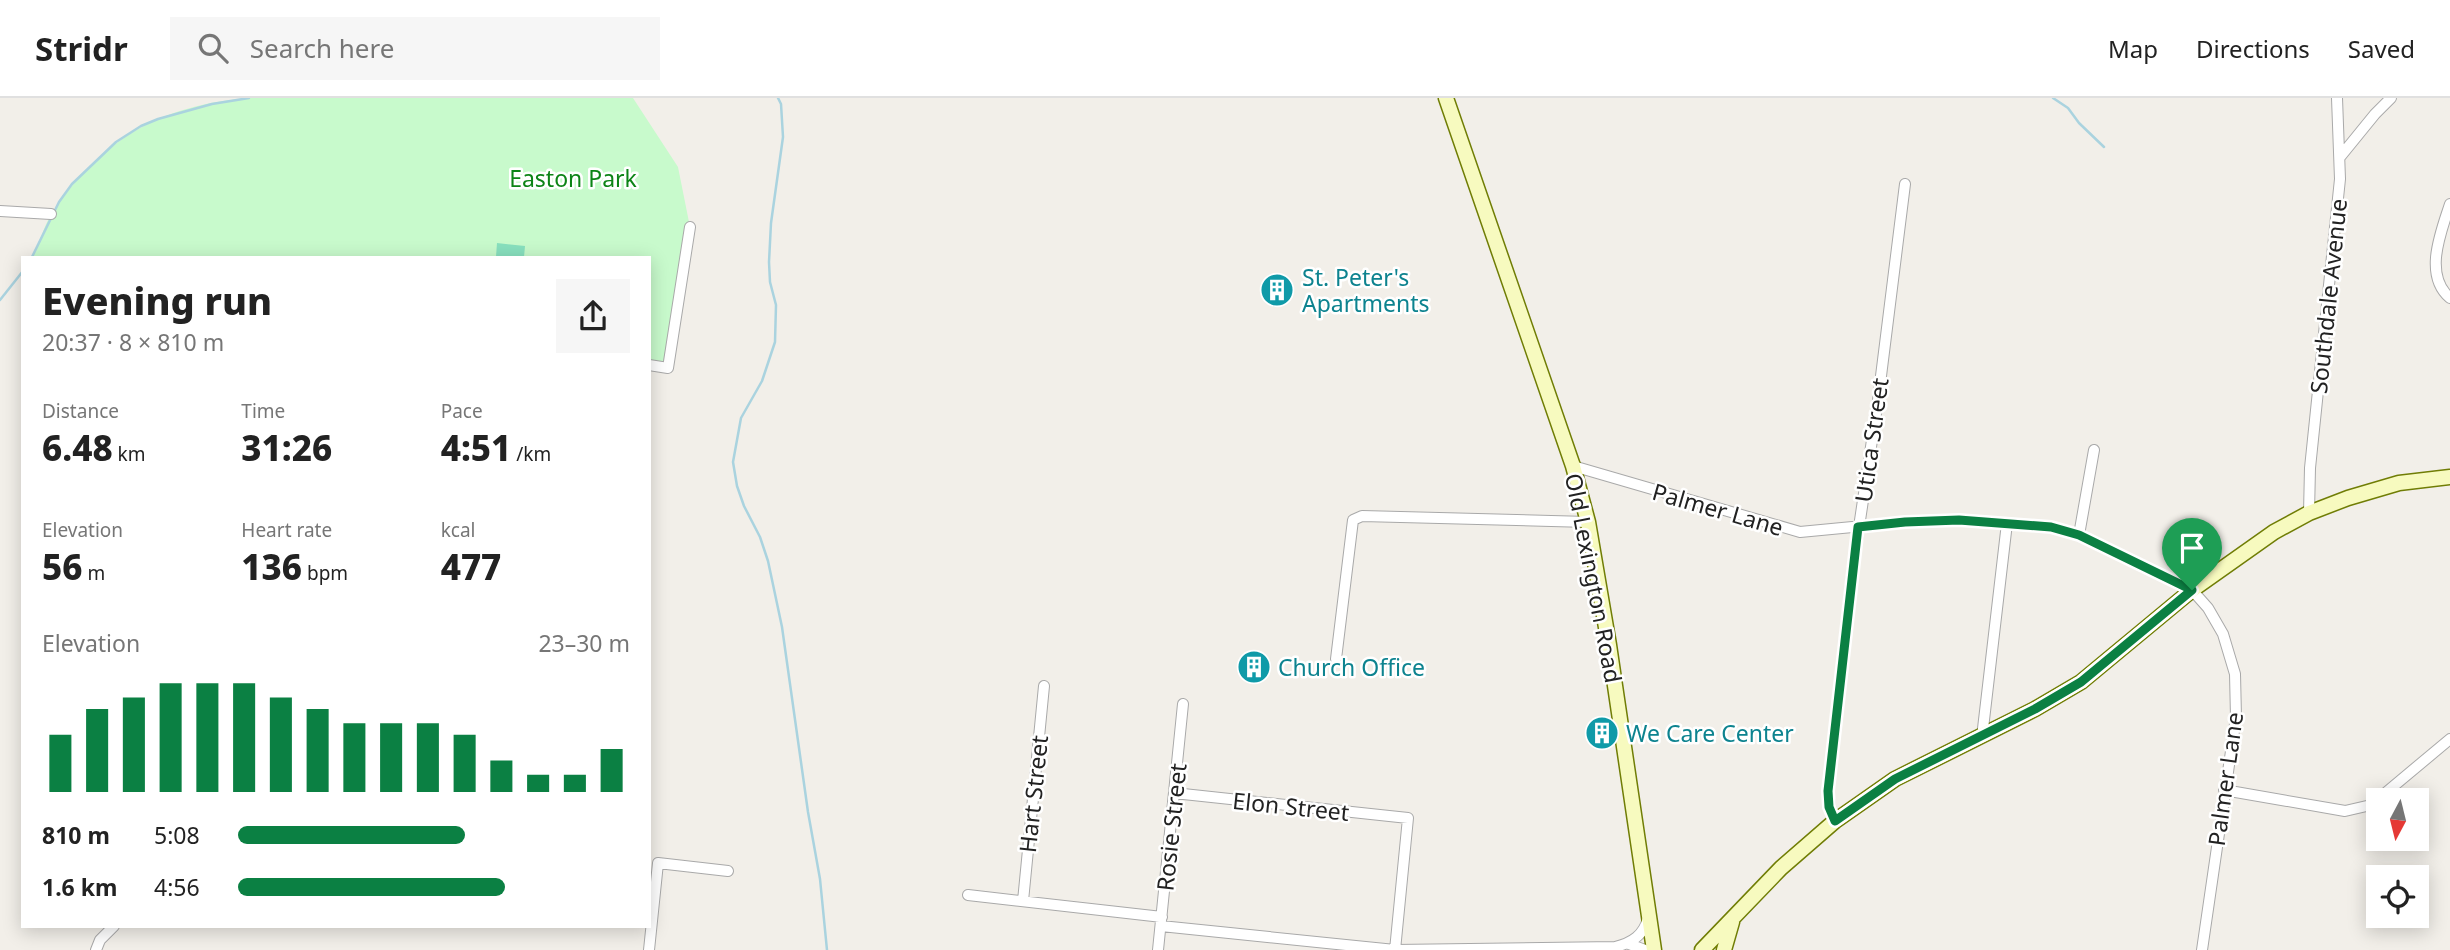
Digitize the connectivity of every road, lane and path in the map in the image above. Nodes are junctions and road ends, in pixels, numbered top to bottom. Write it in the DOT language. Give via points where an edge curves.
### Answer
graph roads {
  1 [pos="1446,98"];
  2 [pos="2337,98"];
  3 [pos="2391,98"];
  4 [pos="2340,157"];
  5 [pos="1905,184"];
  6 [pos="2450,204"];
  7 [pos="0,211"];
  8 [pos="51,214"];
  9 [pos="690,228"];
  10 [pos="2450,298"];
  11 [pos="651,365"];
  12 [pos="2094,450"];
  13 [pos="1573,466"];
  14 [pos="2450,477"];
  15 [pos="2309,513"];
  16 [pos="1588,522"];
  17 [pos="2007,523"];
  18 [pos="1858,527"];
  19 [pos="2079,535"];
  20 [pos="2192,590"];
  21 [pos="1336,659"];
  22 [pos="1044,687"];
  23 [pos="1183,704"];
  24 [pos="1982,737"];
  25 [pos="2450,738"];
  26 [pos="2224,790"];
  27 [pos="1174,793"];
  28 [pos="1835,821"];
  29 [pos="728,871"];
  30 [pos="968,895"];
  31 [pos="1023,901"];
  32 [pos="1649,915"];
  33 [pos="1732,921"];
  34 [pos="1161,922"];
  35 [pos="112,928"];
  36 [pos="1629,944"];
  37 [pos="96,950"];
  38 [pos="649,950"];
  39 [pos="1158,950"];
  40 [pos="1395,950"];
  41 [pos="1645,950"];
  42 [pos="1654,950"];
  43 [pos="1702,950"];
  44 [pos="1724,950"];
  45 [pos="2202,950"];
  1 -- 13 [label="main road, Old Lexington Road"];
  2 -- 4 [label="street, Southdale Avenue"];
  3 -- 4 [label="street"];
  4 -- 15 [label="street, Southdale Avenue"];
  5 -- 18 [label="street, Utica Street"];
  6 -- 10 [label="street" via="2436,262 2440,286"];
  7 -- 8 [label="street"];
  9 -- 11 [label="street" via="668,368"];
  12 -- 19 [label="street"];
  13 -- 16 [label="main road, Old Lexington Road"];
  13 -- 18 [label="street, Palmer Lane" via="1783,529"];
  14 -- 15 [label="main road" via="2399,483"];
  15 -- 20 [label="main road"];
  16 -- 21 [label="street" via="1362,516 1353,520"];
  16 -- 32 [label="main road, Old Lexington Road"];
  17 -- 18 [label="street, Palmer Lane" via="1959,520"];
  17 -- 19 [label="street, Palmer Lane"];
  17 -- 24 [label="street"];
  18 -- 28 [label="street, Utica Street" via="1828,791"];
  19 -- 20 [label="street, Palmer Lane"];
  20 -- 24 [label="main road" via="2081,682"];
  20 -- 26 [label="street, Palmer Lane" via="2223,634 2235,674 2236,717"];
  22 -- 31 [label="street, Hart Street"];
  23 -- 27 [label="street, Rosie Street"];
  24 -- 28 [label="main road" via="1895,779"];
  25 -- 26 [label="street" via="2371,805 2345,811"];
  26 -- 45 [label="street, Palmer Lane"];
  27 -- 34 [label="street, Rosie Street"];
  27 -- 40 [label="street, Elon Street" via="1408,818"];
  28 -- 33 [label="main road" via="1781,868"];
  29 -- 38 [label="street" via="658,863"];
  30 -- 31 [label="street"];
  31 -- 34 [label="street"];
  32 -- 36 [label="street" via="1646,927"];
  32 -- 42 [label="main road, Old Lexington Road"];
  33 -- 43 [label="main road"];
  33 -- 44 [label="main road"];
  34 -- 39 [label="street, Rosie Street"];
  34 -- 40 [label="street"];
  35 -- 37 [label="street"];
  36 -- 40 [label="street"];
  36 -- 41 [label="street"];
}
